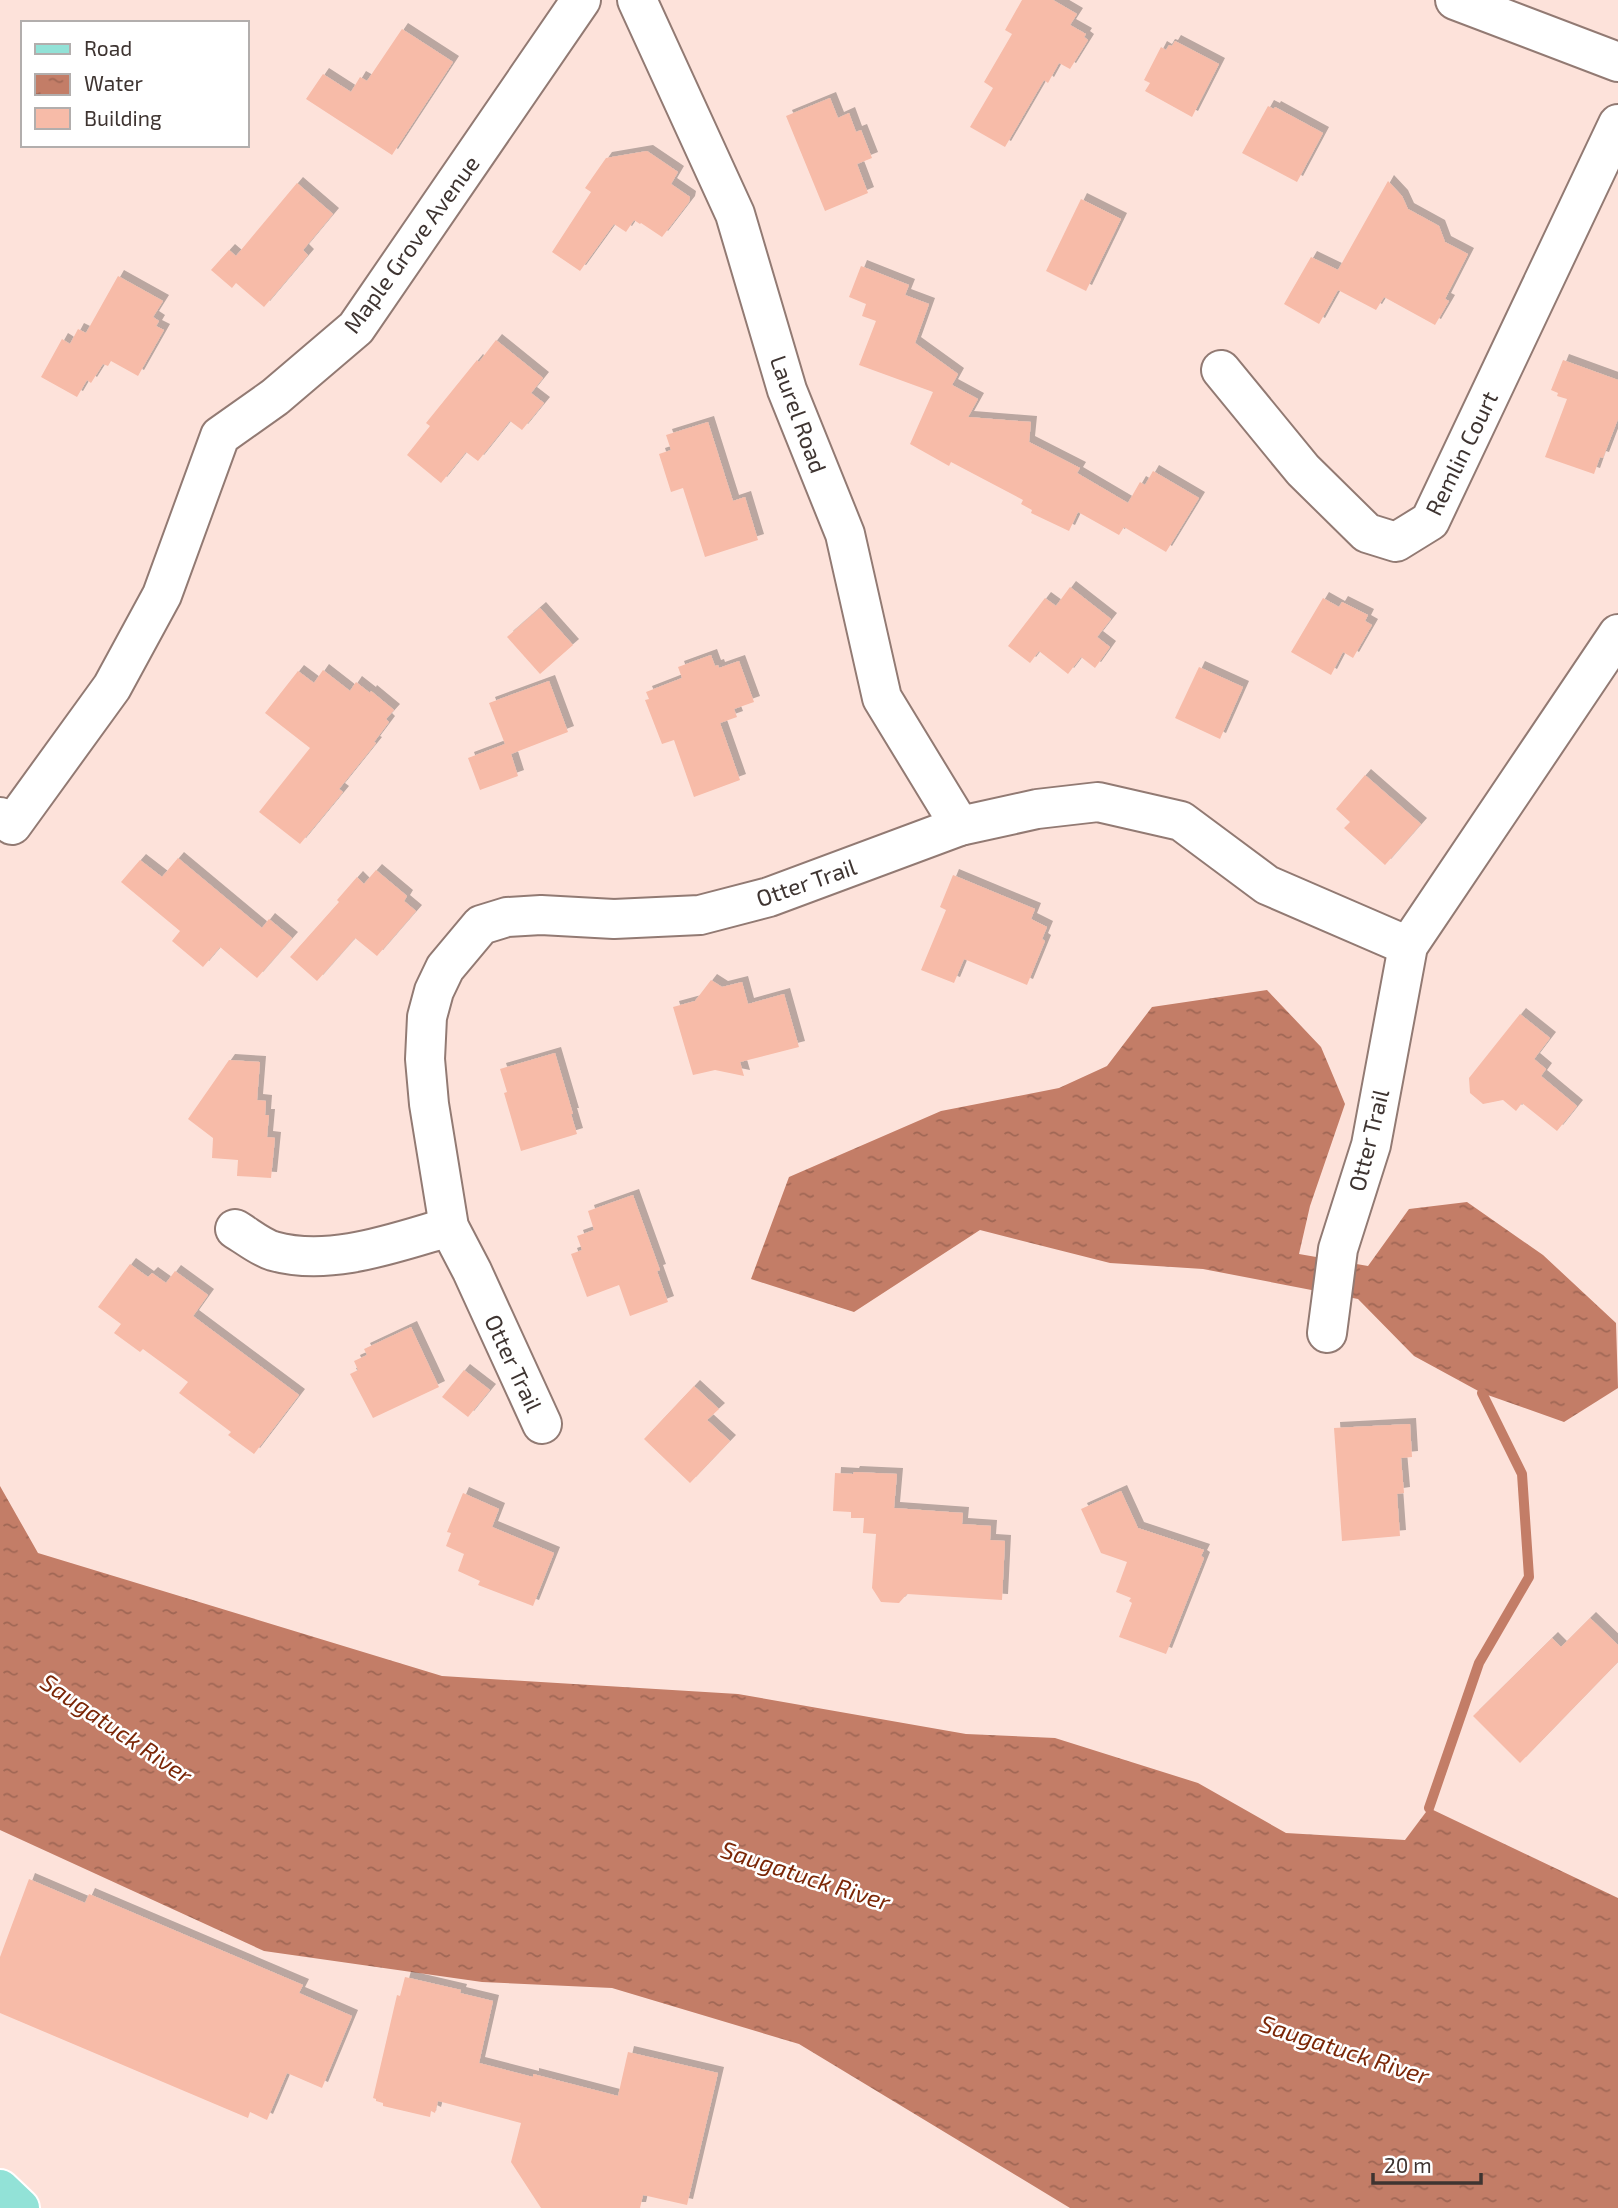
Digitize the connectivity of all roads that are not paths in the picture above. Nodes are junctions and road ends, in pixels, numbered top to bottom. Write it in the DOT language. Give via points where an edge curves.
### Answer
graph roads {
  1 [pos="581,0"];
  2 [pos="637,0"];
  3 [pos="1455,0"];
  4 [pos="1618,62"];
  5 [pos="1618,124"];
  6 [pos="1221,370"];
  7 [pos="1618,634"];
  8 [pos="6,821"];
  9 [pos="960,826"];
  10 [pos="1408,946"];
  11 [pos="449,1227"];
  12 [pos="235,1229"];
  13 [pos="1327,1326"];
  14 [pos="542,1424"];
  15 [pos="0,2189"];
  16 [pos="20,2208"];
  1 -- 8 [label="street, Maple Grove Avenue" via="356,328 275,397 220,436 162,595 112,687"];
  2 -- 9 [label="street, Laurel Road" via="735,214 787,390 845,534 882,698"];
  3 -- 4 [label="street"];
  5 -- 6 [label="street, Remlin Court" via="1430,521 1408,535 1396,542 1367,533 1303,470"];
  7 -- 10 [label="street, Otter Trail"];
  9 -- 10 [label="street, Otter Trail" via="1037,809 1098,802 1181,821 1267,885"];
  9 -- 11 [label="street, Otter Trail" via="769,897 700,915 614,919 541,915 507,917 481,925 445,968 427,1017 429,1104"];
  10 -- 13 [label="street, Otter Trail" via="1371,1145 1338,1250"];
  11 -- 12 [label="street" via="368,1251 310,1256 271,1251"];
  11 -- 14 [label="street, Otter Trail"];
  15 -- 16 [label="main road"];
}
